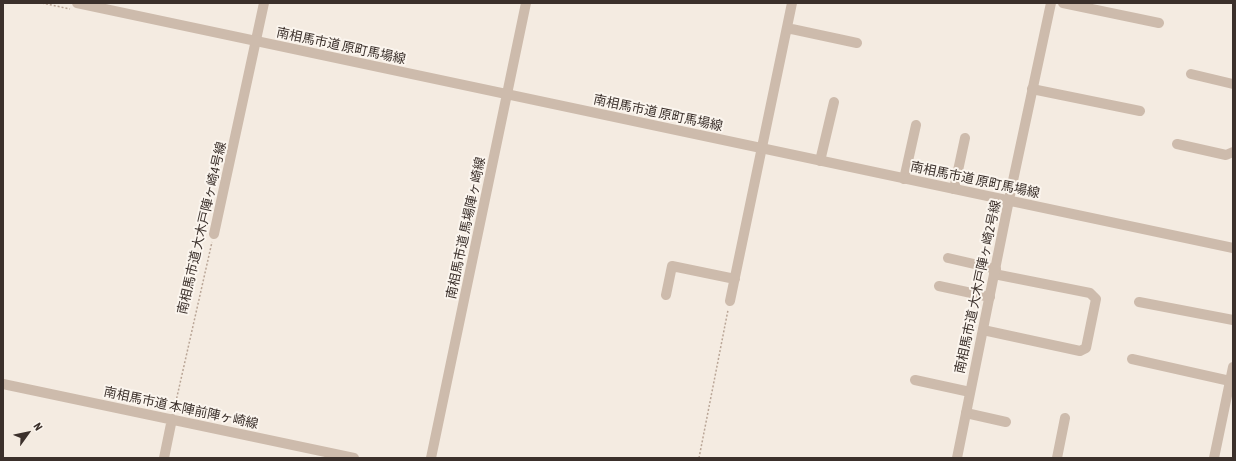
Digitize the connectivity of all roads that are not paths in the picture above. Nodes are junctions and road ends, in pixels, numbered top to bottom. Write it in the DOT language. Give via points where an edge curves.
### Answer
graph roads {
  1 [pos="77,3"];
  2 [pos="264,3"];
  3 [pos="526,3"];
  4 [pos="792,3"];
  5 [pos="1051,3"];
  6 [pos="1063,3"];
  7 [pos="1159,23"];
  8 [pos="787,28"];
  9 [pos="256,41"];
  10 [pos="857,43"];
  11 [pos="1191,74"];
  12 [pos="1233,84"];
  13 [pos="1032,90"];
  14 [pos="507,95"];
  15 [pos="834,102"];
  16 [pos="1140,111"];
  17 [pos="916,125"];
  18 [pos="965,138"];
  19 [pos="1177,144"];
  20 [pos="762,148"];
  21 [pos="1233,152"];
  22 [pos="820,161"];
  23 [pos="904,179"];
  24 [pos="954,189"];
  25 [pos="1009,201"];
  26 [pos="214,234"];
  27 [pos="1233,248"];
  28 [pos="948,258"];
  29 [pos="995,271"];
  30 [pos="735,279"];
  31 [pos="938,286"];
  32 [pos="666,295"];
  33 [pos="990,297"];
  34 [pos="730,301"];
  35 [pos="1139,302"];
  36 [pos="1233,320"];
  37 [pos="983,330"];
  38 [pos="1132,360"];
  39 [pos="1233,367"];
  40 [pos="915,380"];
  41 [pos="1231,383"];
  42 [pos="3,384"];
  43 [pos="970,392"];
  44 [pos="966,413"];
  45 [pos="1065,418"];
  46 [pos="172,419"];
  47 [pos="1006,422"];
  48 [pos="164,458"];
  49 [pos="354,458"];
  50 [pos="431,458"];
  51 [pos="957,458"];
  52 [pos="1057,458"];
  53 [pos="1214,458"];
  1 -- 9 [label="street, 南相馬市道 原町馬場線"];
  2 -- 9 [label="street, 南相馬市道 大木戸陣ヶ崎4号線"];
  3 -- 14 [label="street, 南相馬市道 馬場陣ヶ崎線"];
  4 -- 8 [label="street"];
  5 -- 13 [label="street, 南相馬市道 大木戸陣ヶ崎2号線"];
  6 -- 7 [label="street"];
  8 -- 10 [label="street"];
  8 -- 20 [label="street"];
  9 -- 14 [label="street, 南相馬市道 原町馬場線"];
  9 -- 26 [label="street, 南相馬市道 大木戸陣ヶ崎4号線"];
  11 -- 12 [label="street"];
  13 -- 16 [label="street"];
  13 -- 25 [label="street, 南相馬市道 大木戸陣ヶ崎2号線"];
  14 -- 20 [label="street, 南相馬市道 原町馬場線"];
  14 -- 50 [label="street, 南相馬市道 馬場陣ヶ崎線"];
  15 -- 22 [label="street"];
  17 -- 23 [label="street"];
  18 -- 24 [label="street"];
  19 -- 21 [label="street" via="1226,156"];
  20 -- 22 [label="street, 南相馬市道 原町馬場線"];
  20 -- 30 [label="street"];
  22 -- 23 [label="street, 南相馬市道 原町馬場線"];
  23 -- 24 [label="street, 南相馬市道 原町馬場線"];
  24 -- 25 [label="street, 南相馬市道 原町馬場線"];
  25 -- 27 [label="street, 南相馬市道 原町馬場線"];
  25 -- 29 [label="street, 南相馬市道 大木戸陣ヶ崎2号線"];
  28 -- 29 [label="street"];
  29 -- 33 [label="street, 南相馬市道 大木戸陣ヶ崎2号線"];
  29 -- 37 [label="street" via="1090,293 1096,299 1086,348 1080,351"];
  30 -- 32 [label="street" via="672,266"];
  30 -- 34 [label="street"];
  31 -- 33 [label="street"];
  33 -- 37 [label="street, 南相馬市道 大木戸陣ヶ崎2号線"];
  35 -- 36 [label="street"];
  37 -- 43 [label="street, 南相馬市道 大木戸陣ヶ崎2号線"];
  38 -- 41 [label="street"];
  39 -- 41 [label="street"];
  40 -- 43 [label="street"];
  41 -- 53 [label="street"];
  42 -- 46 [label="street, 南相馬市道 本陣前陣ヶ崎線"];
  43 -- 44 [label="street, 南相馬市道 大木戸陣ヶ崎2号線"];
  44 -- 47 [label="street"];
  44 -- 51 [label="street, 南相馬市道 大木戸陣ヶ崎2号線"];
  45 -- 52 [label="street"];
  46 -- 48 [label="street"];
  46 -- 49 [label="street, 南相馬市道 本陣前陣ヶ崎線"];
}
